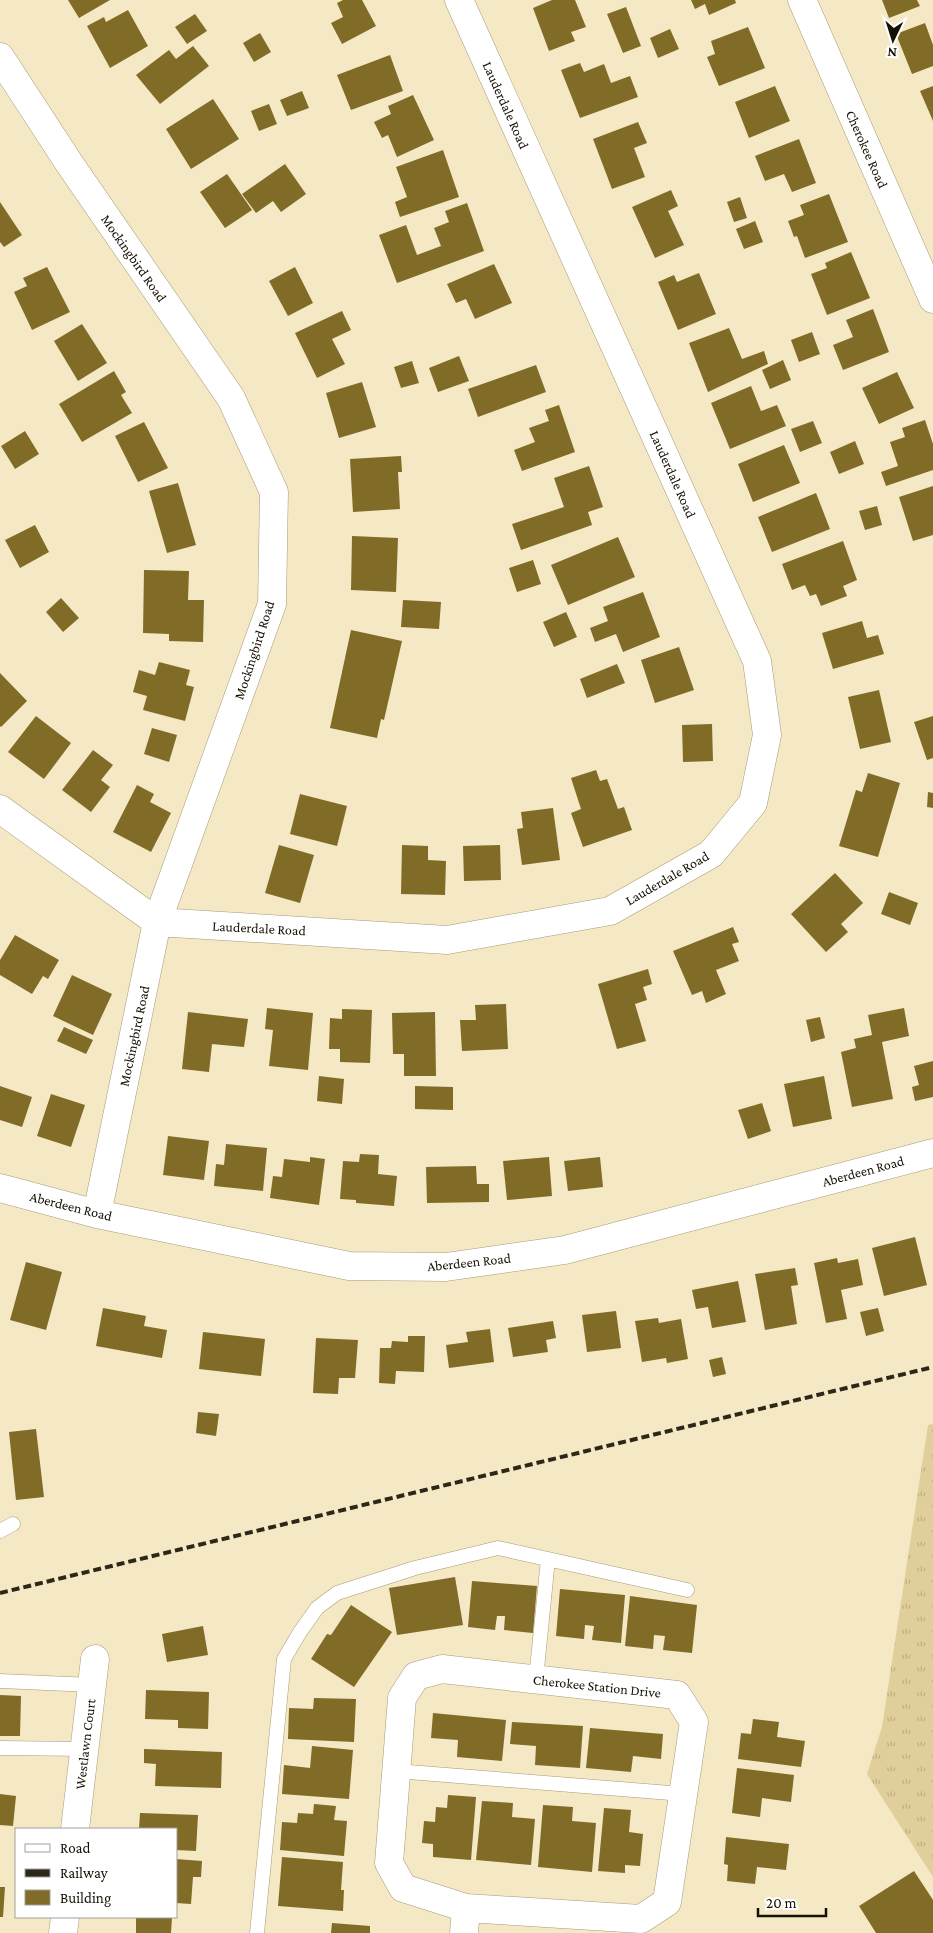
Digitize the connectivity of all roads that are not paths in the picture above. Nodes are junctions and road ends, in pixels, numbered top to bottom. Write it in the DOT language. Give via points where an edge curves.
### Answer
graph roads {
  1 [pos="459,0"];
  2 [pos="802,0"];
  3 [pos="0,57"];
  4 [pos="933,299"];
  5 [pos="0,810"];
  6 [pos="157,922"];
  7 [pos="933,1153"];
  8 [pos="0,1188"];
  9 [pos="97,1214"];
  10 [pos="13,1524"];
  11 [pos="0,1532"];
  12 [pos="548,1559"];
  13 [pos="688,1590"];
  14 [pos="94,1672"];
  15 [pos="536,1679"];
  16 [pos="0,1681"];
  17 [pos="0,1748"];
  18 [pos="85,1749"];
  19 [pos="396,1771"];
  20 [pos="683,1794"];
  21 [pos="75,1828"];
  22 [pos="65,1918"];
  23 [pos="465,1920"];
  24 [pos="63,1933"];
  25 [pos="257,1933"];
  1 -- 6 [label="street, Lauderdale Road" via="757,661 767,735 753,803 711,854 610,911 447,940"];
  2 -- 4 [label="street, Cherokee Road"];
  3 -- 6 [label="street, Mockingbird Road" via="231,398 274,492 272,604"];
  5 -- 6 [label="street"];
  6 -- 9 [label="street, Mockingbird Road"];
  7 -- 9 [label="street, Aberdeen Road" via="565,1250 446,1267 349,1266"];
  8 -- 9 [label="street, Aberdeen Road"];
  10 -- 11 [label="lane"];
  12 -- 13 [label="lane"];
  12 -- 15 [label="lane"];
  12 -- 25 [label="lane" via="498,1548 415,1568 337,1593 317,1608 284,1659"];
  14 -- 16 [label="lane"];
  14 -- 18 [label="street, Westlawn Court"];
  15 -- 19 [label="street, Cherokee Station Drive" via="442,1669 416,1676 402,1698"];
  15 -- 20 [label="street, Cherokee Station Drive" via="677,1695 694,1722"];
  17 -- 18 [label="lane"];
  18 -- 21 [label="street, Westlawn Court"];
  19 -- 20 [label="lane"];
  19 -- 23 [label="street, Cherokee Station Drive" via="389,1863 403,1888"];
  20 -- 23 [label="street, Cherokee Station Drive" via="667,1902 642,1918"];
  22 -- 24 [label="street"];
}
